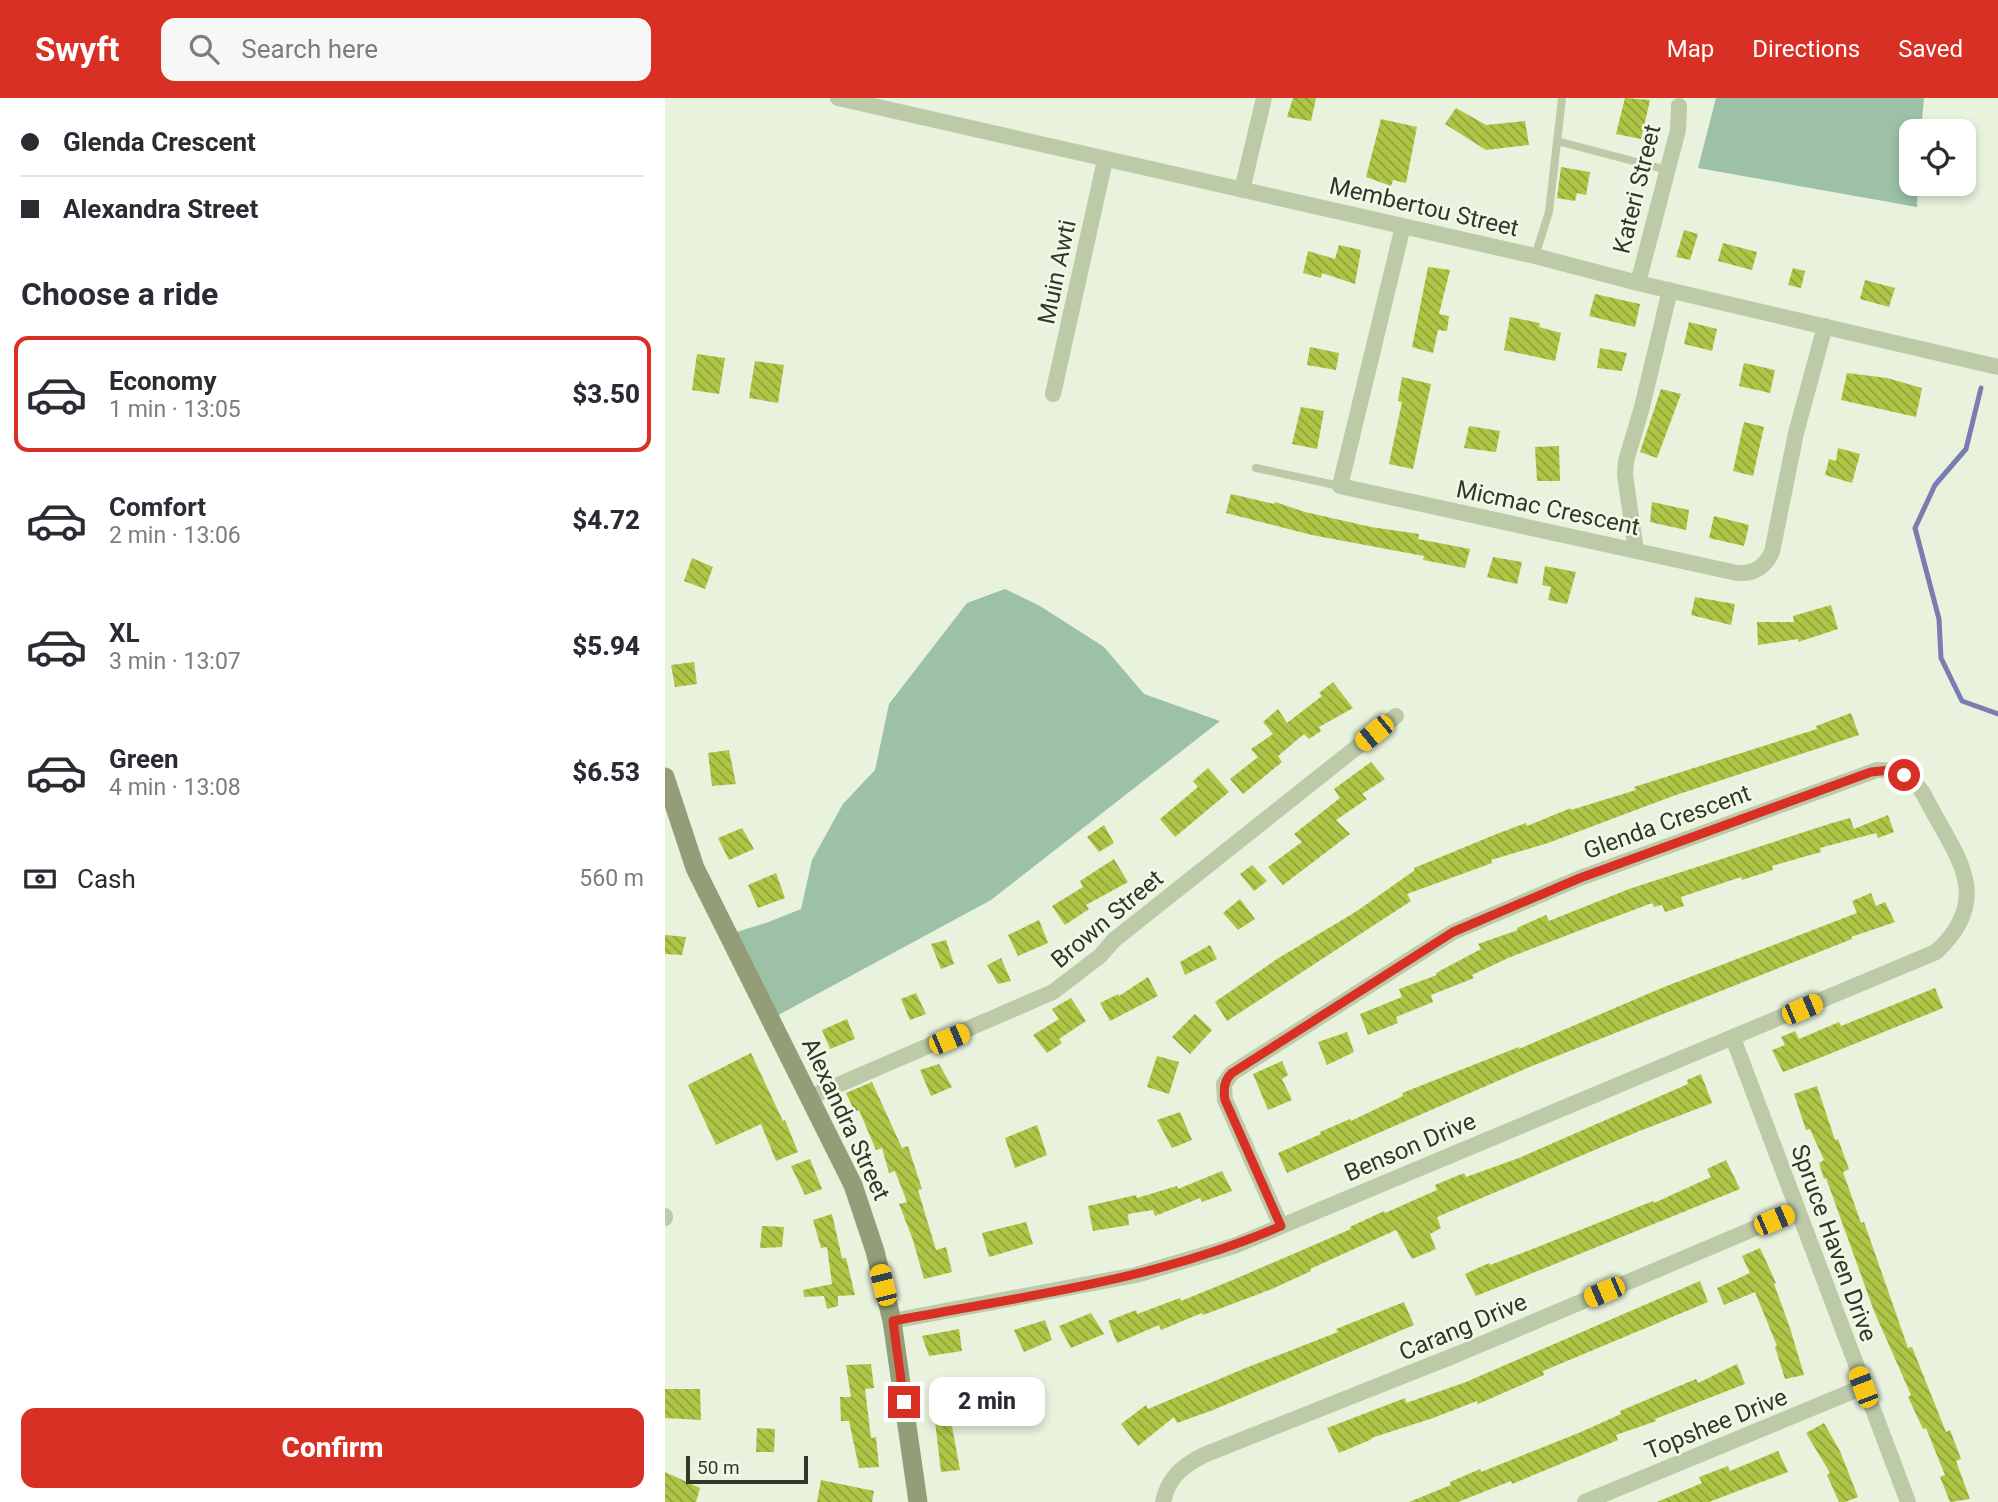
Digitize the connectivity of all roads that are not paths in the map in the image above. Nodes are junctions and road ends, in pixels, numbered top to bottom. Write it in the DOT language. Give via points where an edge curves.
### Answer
graph roads {
  1 [pos="838,98"];
  2 [pos="1264,98"];
  3 [pos="1562,98"];
  4 [pos="1679,106"];
  5 [pos="1557,141"];
  6 [pos="1105,160"];
  7 [pos="1667,170"];
  8 [pos="1242,190"];
  9 [pos="1403,226"];
  10 [pos="1535,256"];
  11 [pos="1637,283"];
  12 [pos="1670,290"];
  13 [pos="1825,326"];
  14 [pos="1998,367"];
  15 [pos="1053,394"];
  16 [pos="1256,467"];
  17 [pos="1340,486"];
  18 [pos="1636,551"];
  19 [pos="1396,716"];
  20 [pos="665,777"];
  21 [pos="1927,956"];
  22 [pos="1733,1038"];
  23 [pos="810,1097"];
  24 [pos="1798,1210"];
  25 [pos="1281,1226"];
  26 [pos="893,1321"];
  27 [pos="1863,1387"];
  28 [pos="918,1502"];
  29 [pos="1163,1502"];
  30 [pos="1585,1502"];
  31 [pos="1908,1502"];
  1 -- 6 [label="street, Membertou Street"];
  2 -- 8 [label="street"];
  3 -- 5 [label="lane"];
  4 -- 7 [label="street, Kateri Street"];
  5 -- 7 [label="lane"];
  5 -- 10 [label="lane" via="1549,212"];
  6 -- 8 [label="street, Membertou Street"];
  6 -- 15 [label="street, Muin Awti"];
  7 -- 11 [label="street, Kateri Street"];
  8 -- 9 [label="street, Membertou Street"];
  9 -- 10 [label="street, Membertou Street"];
  9 -- 17 [label="street"];
  10 -- 11 [label="street, Membertou Street"];
  11 -- 12 [label="street, Membertou Street"];
  12 -- 13 [label="street, Membertou Street"];
  12 -- 18 [label="street" via="1626,461"];
  13 -- 14 [label="street, Membertou Street"];
  13 -- 18 [label="street, Micmac Crescent" via="1796,433 1772,552 1764,565 1737,573"];
  16 -- 17 [label="lane"];
  17 -- 18 [label="street, Micmac Crescent"];
  19 -- 23 [label="street, Brown Street" via="1053,992"];
  20 -- 23 [label="main road, Alexandra Street" via="695,868"];
  21 -- 22 [label="street, Benson Drive"];
  21 -- 25 [label="street, Glenda Crescent" via="1957,928 1968,885 1923,793 1909,778 1890,770 1871,772 1564,884 1435,941 1228,1076 1225,1100"];
  22 -- 24 [label="street, Spruce Haven Drive"];
  22 -- 25 [label="street, Benson Drive"];
  23 -- 26 [label="main road, Alexandra Street" via="853,1185"];
  24 -- 27 [label="street, Spruce Haven Drive"];
  24 -- 29 [label="street, Carang Drive" via="1204,1455 1175,1475"];
  25 -- 26 [label="street, Benson Drive" via="1226,1249 1136,1275"];
  26 -- 28 [label="main road, Alexandra Street"];
  27 -- 30 [label="street, Topshee Drive"];
  27 -- 31 [label="street, Spruce Haven Drive"];
}
